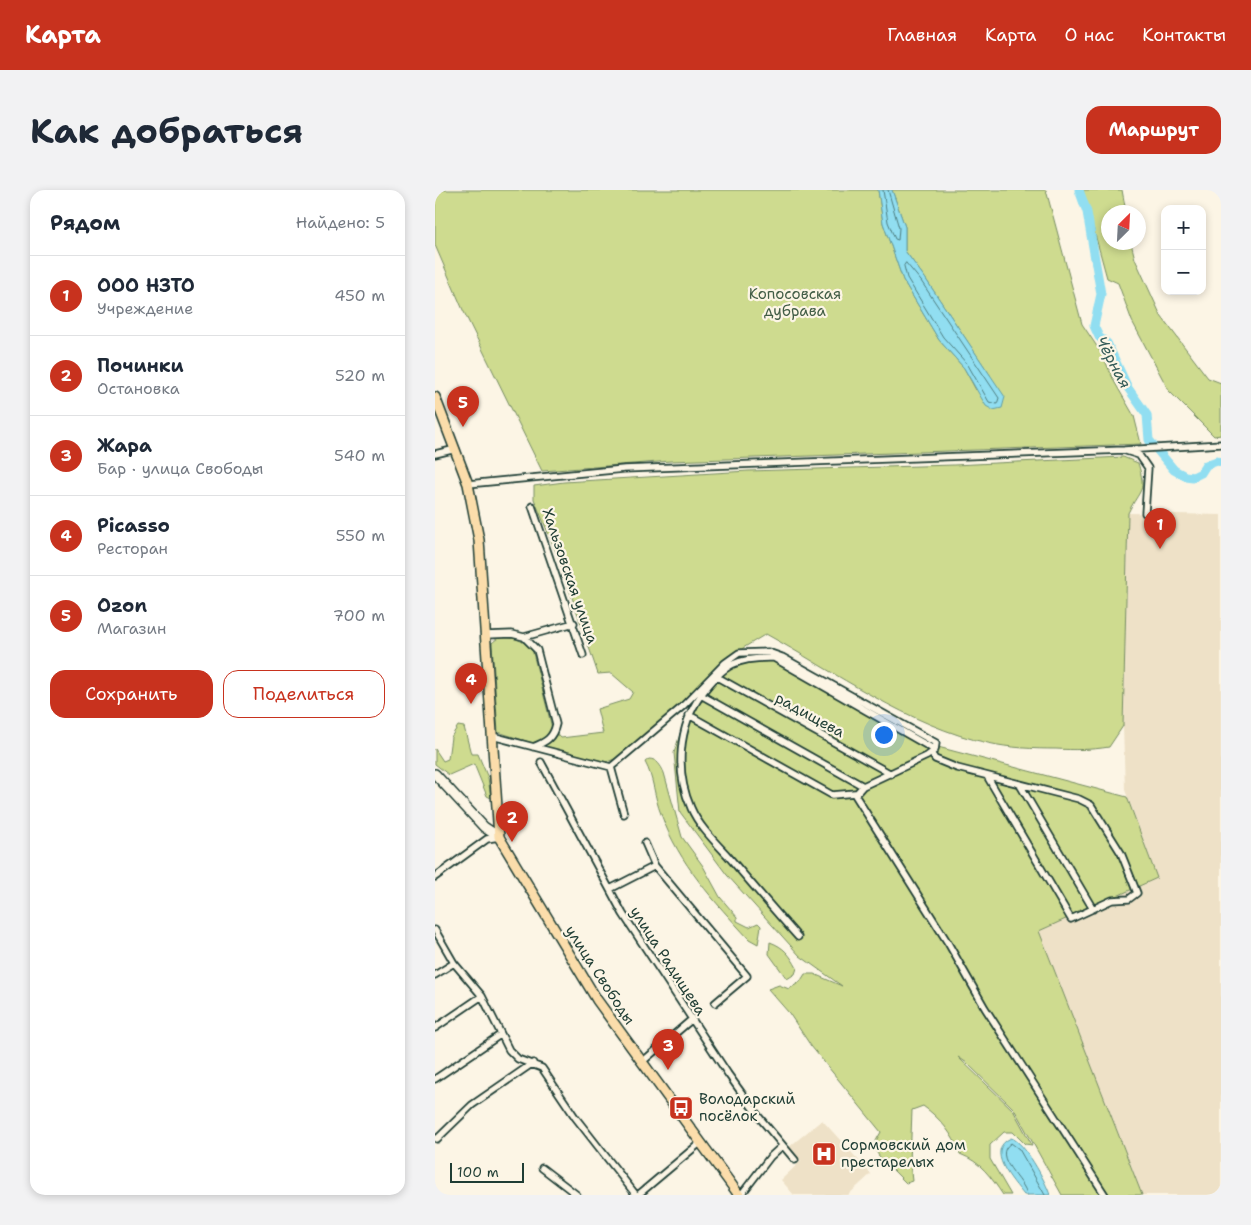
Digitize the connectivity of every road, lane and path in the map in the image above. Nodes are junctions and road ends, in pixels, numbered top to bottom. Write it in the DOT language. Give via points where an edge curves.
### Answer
graph roads {
  1 [pos="435,397"];
  2 [pos="438,412"];
  3 [pos="1221,444"];
  4 [pos="456,449"];
  5 [pos="1124,450"];
  6 [pos="435,454"];
  7 [pos="469,484"];
  8 [pos="532,506"];
  9 [pos="1145,513"];
  10 [pos="574,623"];
  11 [pos="486,635"];
  12 [pos="524,637"];
  13 [pos="583,655"];
  14 [pos="717,676"];
  15 [pos="701,695"];
  16 [pos="689,715"];
  17 [pos="492,736"];
  18 [pos="533,747"];
  19 [pos="933,752"];
  20 [pos="541,762"];
  21 [pos="611,767"];
  22 [pos="435,774"];
  23 [pos="891,774"];
  24 [pos="987,776"];
  25 [pos="1021,785"];
  26 [pos="863,786"];
  27 [pos="855,793"];
  28 [pos="624,814"];
  29 [pos="499,837"];
  30 [pos="645,843"];
  31 [pos="655,866"];
  32 [pos="435,877"];
  33 [pos="610,889"];
  34 [pos="1093,909"];
  35 [pos="435,930"];
  36 [pos="798,937"];
  37 [pos="454,963"];
  38 [pos="435,975"];
  39 [pos="482,996"];
  40 [pos="715,1003"];
  41 [pos="691,1020"];
  42 [pos="435,1028"];
  43 [pos="500,1035"];
  44 [pos="518,1059"];
  45 [pos="642,1062"];
  46 [pos="533,1063"];
  47 [pos="520,1072"];
  48 [pos="435,1079"];
  49 [pos="436,1139"];
  50 [pos="700,1143"];
  51 [pos="782,1146"];
  52 [pos="795,1160"];
  53 [pos="542,1168"];
  54 [pos="577,1195"];
  55 [pos="637,1195"];
  56 [pos="740,1195"];
  57 [pos="1105,1195"];
  1 -- 2 [label="main road"];
  2 -- 4 [label="main road"];
  3 -- 5 [label="street"];
  4 -- 6 [label="street"];
  4 -- 7 [label="main road"];
  5 -- 7 [label="street" via="623,469"];
  5 -- 9 [label="street" via="1139,455 1149,468"];
  7 -- 11 [label="main road" via="479,540"];
  8 -- 10 [label="street, Хальзовская улица"];
  10 -- 12 [label="street"];
  10 -- 13 [label="street, Хальзовская улица"];
  11 -- 12 [label="street"];
  11 -- 17 [label="main road"];
  12 -- 18 [label="street" via="537,650 556,724 546,742"];
  14 -- 15 [label="street"];
  14 -- 19 [label="street" via="733,662 750,657 774,658"];
  14 -- 23 [label="street, радищева"];
  15 -- 16 [label="street"];
  15 -- 26 [label="street"];
  16 -- 27 [label="street" via="833,795"];
  16 -- 36 [label="street" via="681,748 682,777 691,808 712,838"];
  17 -- 18 [label="street"];
  17 -- 29 [label="main road"];
  18 -- 21 [label="street"];
  19 -- 21 [label="street" via="936,743 782,656 769,652 739,653"];
  19 -- 23 [label="street"];
  19 -- 24 [label="street" via="935,760"];
  20 -- 33 [label="street, улица Радищева"];
  21 -- 28 [label="street"];
  22 -- 29 [label="street" via="484,827"];
  23 -- 26 [label="street"];
  24 -- 25 [label="street"];
  24 -- 34 [label="street" via="1071,919"];
  25 -- 34 [label="street"];
  25 -- 34 [label="street" via="1091,805 1121,853 1137,893 1129,899 1112,900"];
  26 -- 27 [label="street"];
  27 -- 57 [label="street" via="985,1008"];
  29 -- 32 [label="street" via="487,839"];
  29 -- 45 [label="main road, улица Свободы" via="597,1000"];
  30 -- 31 [label="street"];
  31 -- 33 [label="street"];
  31 -- 40 [label="street" via="747,976"];
  33 -- 41 [label="street, улица Радищева"];
  35 -- 37 [label="street"];
  37 -- 38 [label="street"];
  37 -- 39 [label="street"];
  39 -- 42 [label="street"];
  39 -- 43 [label="street"];
  41 -- 45 [label="street"];
  41 -- 51 [label="street, улица Радищева"];
  43 -- 44 [label="street"];
  43 -- 48 [label="street"];
  44 -- 46 [label="street"];
  44 -- 47 [label="street"];
  45 -- 50 [label="main road, улица Свободы"];
  46 -- 47 [label="street"];
  46 -- 55 [label="street" via="541,1068"];
  47 -- 49 [label="street" via="472,1105"];
  50 -- 55 [label="street"];
  50 -- 56 [label="main road, улица Свободы"];
  51 -- 52 [label="street, улица Радищева"];
  51 -- 56 [label="street" via="770,1156"];
  53 -- 54 [label="street"];
}
